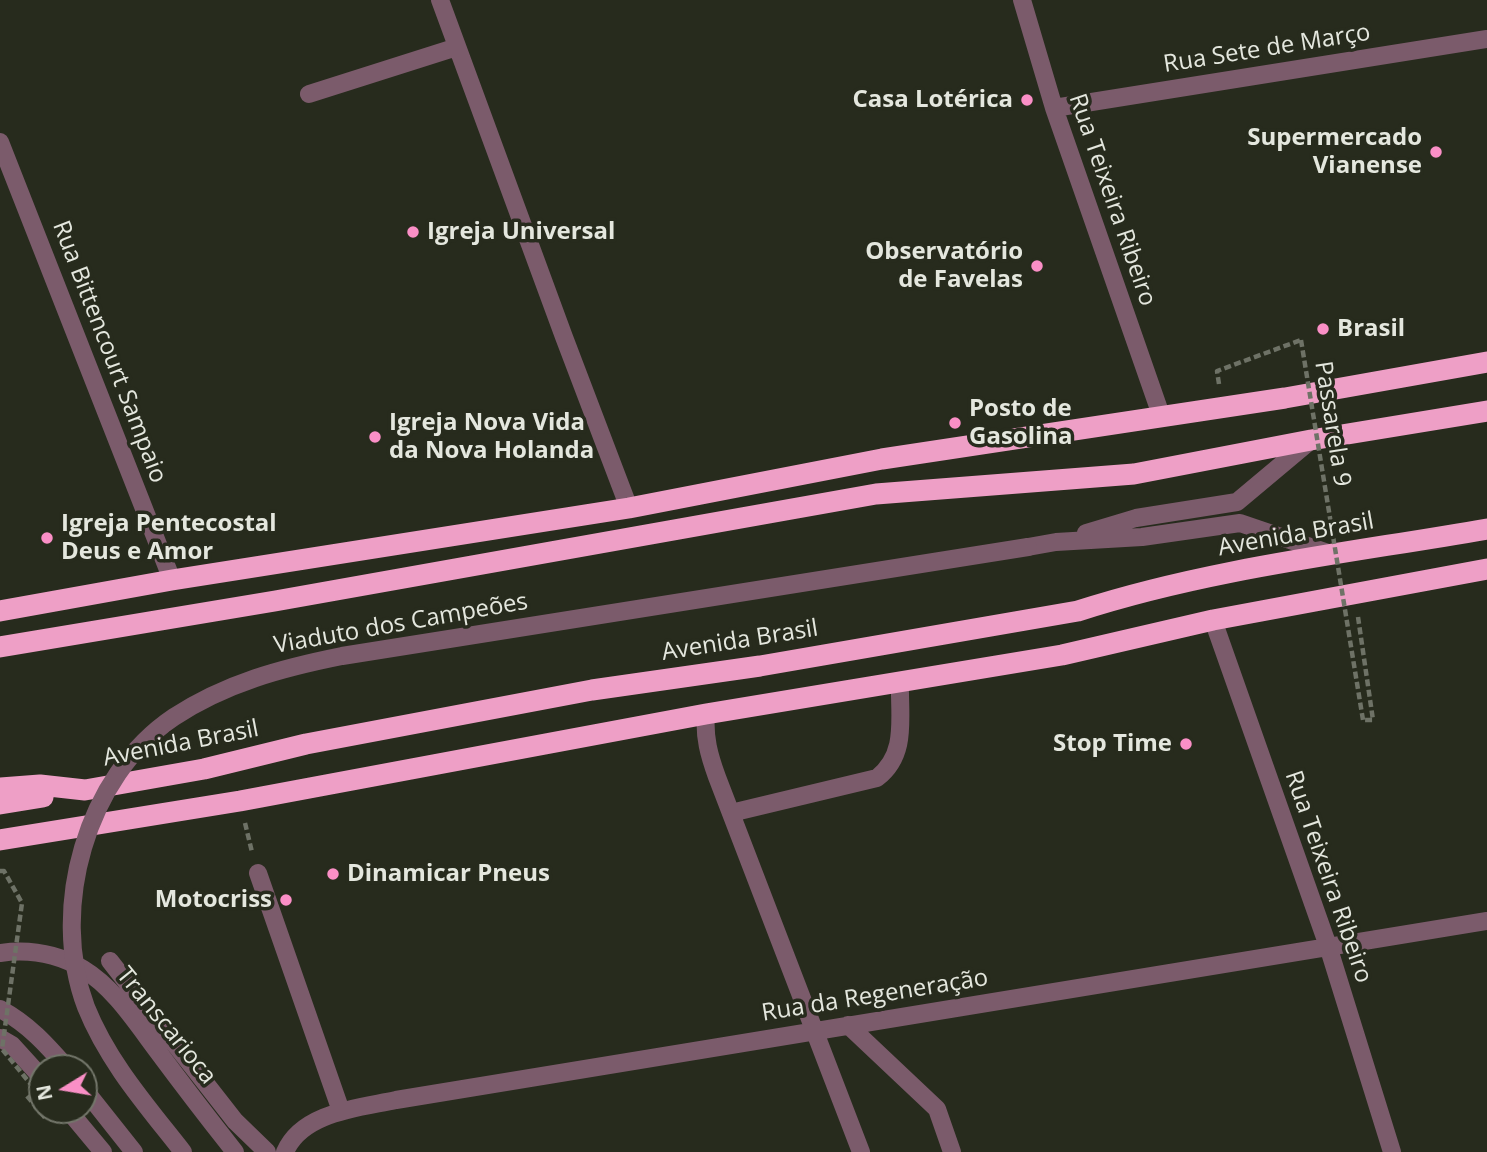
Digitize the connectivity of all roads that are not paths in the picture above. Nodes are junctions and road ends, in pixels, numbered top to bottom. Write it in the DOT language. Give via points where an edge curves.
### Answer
graph roads {
  1 [pos="440,0"];
  2 [pos="1022,0"];
  3 [pos="1487,39"];
  4 [pos="457,47"];
  5 [pos="309,94"];
  6 [pos="1054,108"];
  7 [pos="0,142"];
  8 [pos="1487,362"];
  9 [pos="1487,411"];
  10 [pos="1161,415"];
  11 [pos="1311,440"];
  12 [pos="629,508"];
  13 [pos="1487,529"];
  14 [pos="1056,542"];
  15 [pos="1331,554"];
  16 [pos="1487,569"];
  17 [pos="172,580"];
  18 [pos="0,611"];
  19 [pos="1213,620"];
  20 [pos="0,647"];
  21 [pos="900,682"];
  22 [pos="706,714"];
  23 [pos="0,788"];
  24 [pos="85,790"];
  25 [pos="0,804"];
  26 [pos="731,813"];
  27 [pos="0,840"];
  28 [pos="258,873"];
  29 [pos="1487,921"];
  30 [pos="1328,946"];
  31 [pos="0,953"];
  32 [pos="110,961"];
  33 [pos="0,1009"];
  34 [pos="848,1025"];
  35 [pos="814,1031"];
  36 [pos="0,1038"];
  37 [pos="55,1054"];
  38 [pos="28,1063"];
  39 [pos="98,1107"];
  40 [pos="341,1111"];
  41 [pos="80,1124"];
  42 [pos="103,1152"];
  43 [pos="134,1152"];
  44 [pos="183,1152"];
  45 [pos="235,1152"];
  46 [pos="267,1152"];
  47 [pos="285,1152"];
  48 [pos="861,1152"];
  49 [pos="952,1152"];
  50 [pos="1392,1152"];
  1 -- 4 [label="street"];
  2 -- 6 [label="street, Rua Teixeira Ribeiro"];
  3 -- 6 [label="street, Rua Sete de Março"];
  4 -- 5 [label="street"];
  4 -- 12 [label="street"];
  6 -- 10 [label="street, Rua Teixeira Ribeiro"];
  7 -- 17 [label="street, Rua Bittencourt Sampaio"];
  8 -- 10 [label="highway"];
  9 -- 11 [label="highway"];
  10 -- 12 [label="highway" via="869,461"];
  11 -- 14 [label="street" via="1237,502 1136,518"];
  11 -- 20 [label="highway" via="1134,474 876,494"];
  12 -- 17 [label="highway"];
  13 -- 15 [label="highway, Avenida Brasil"];
  14 -- 15 [label="street" via="1142,537 1240,523"];
  14 -- 44 [label="street, Viaduto dos Campeões, bridge" via="318,660 239,683 173,719 128,761 96,816 76,881 72,933 80,989 94,1025 114,1062"];
  15 -- 24 [label="highway, Avenida Brasil" via="1176,584 1078,611 592,690"];
  16 -- 19 [label="highway"];
  17 -- 18 [label="highway"];
  19 -- 21 [label="highway" via="1062,655"];
  19 -- 30 [label="street, Rua Teixeira Ribeiro"];
  21 -- 22 [label="highway"];
  21 -- 26 [label="street" via="899,748 889,768 877,778"];
  22 -- 26 [label="street" via="707,747"];
  22 -- 27 [label="highway" via="240,801"];
  23 -- 24 [label="highway, Avenida Brasil" via="40,785"];
  24 -- 25 [label="highway"];
  26 -- 35 [label="street"];
  28 -- 40 [label="street"];
  29 -- 30 [label="street, Rua da Regeneração"];
  30 -- 34 [label="street, Rua da Regeneração"];
  30 -- 50 [label="street, Rua Teixeira Ribeiro"];
  31 -- 45 [label="street, Transcarioca" via="47,954 96,978"];
  32 -- 46 [label="street" via="235,1121"];
  33 -- 37 [label="street" via="20,1020"];
  34 -- 35 [label="street, Rua da Regeneração"];
  34 -- 49 [label="street" via="937,1109"];
  35 -- 40 [label="street, Rua da Regeneração"];
  35 -- 48 [label="street"];
  36 -- 38 [label="street"];
  39 -- 43 [label="street"];
  40 -- 47 [label="street, Rua da Regeneração" via="312,1124"];
  41 -- 42 [label="street"];
}
